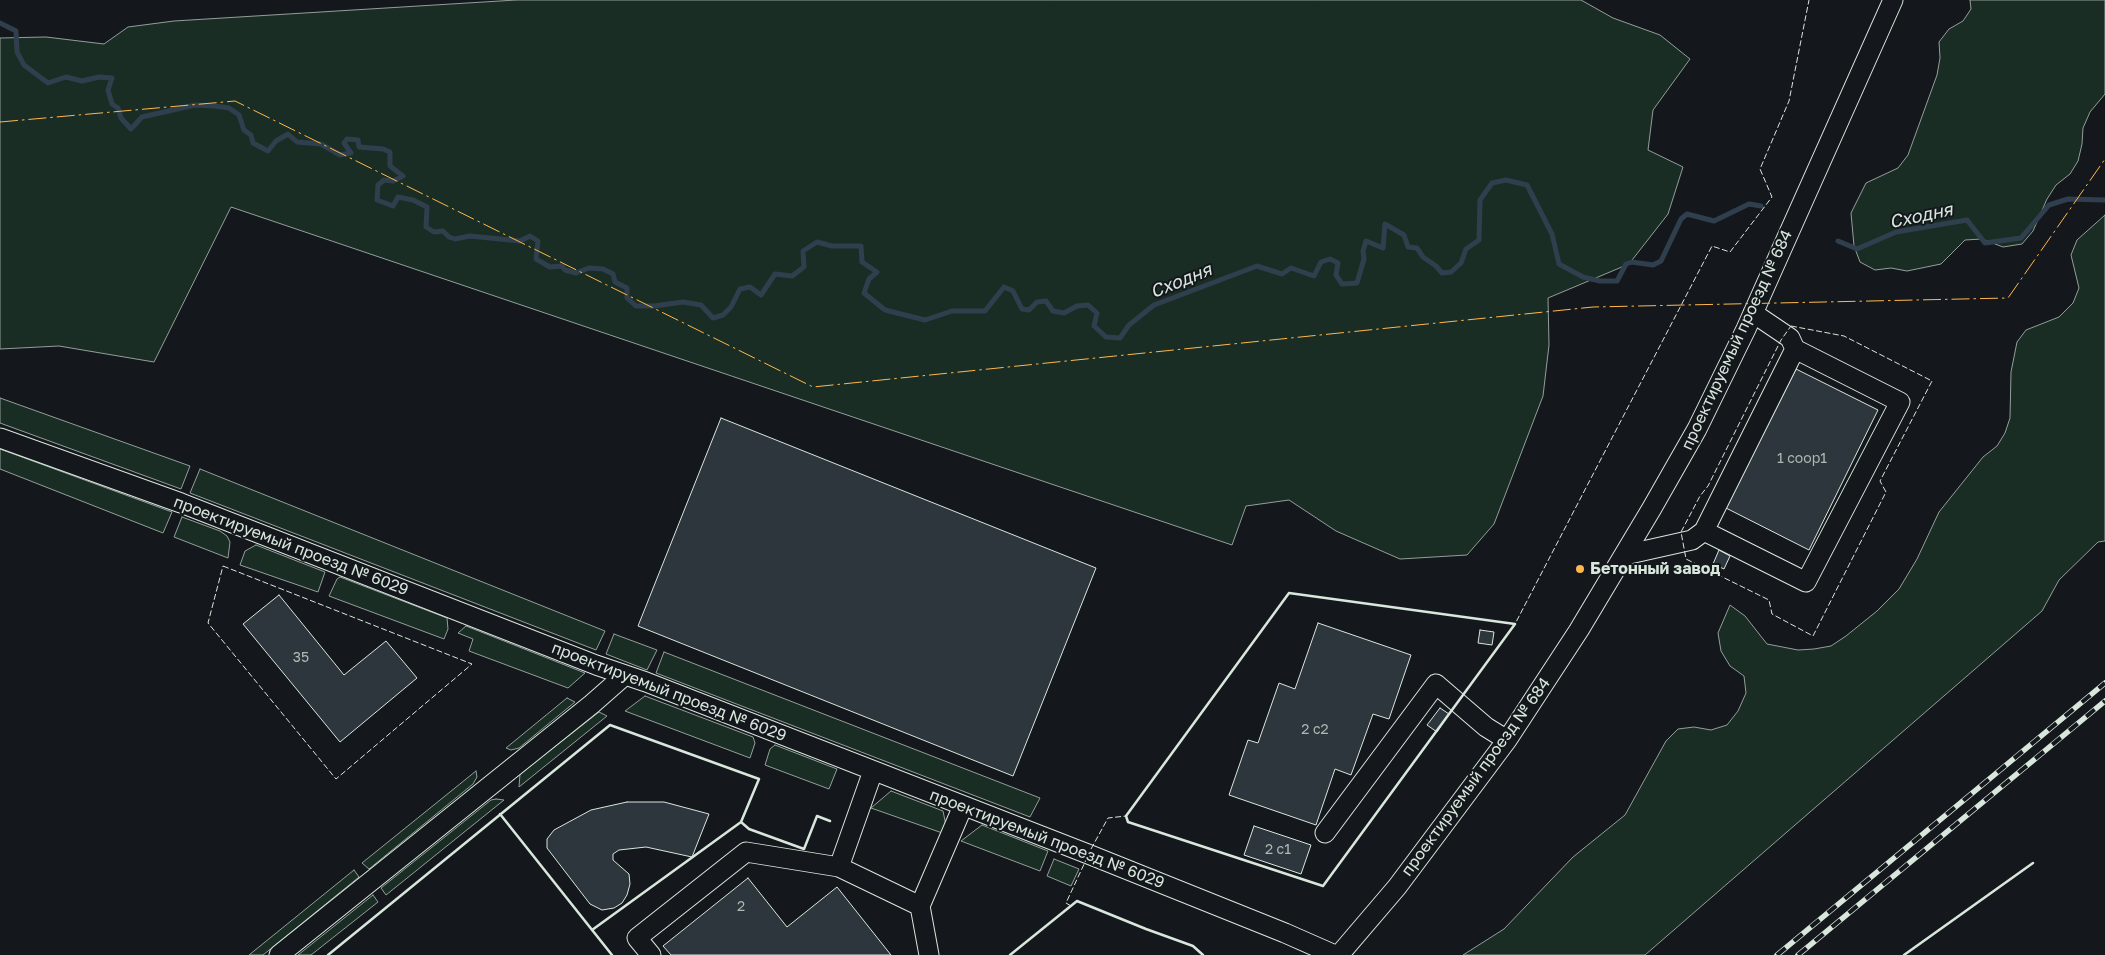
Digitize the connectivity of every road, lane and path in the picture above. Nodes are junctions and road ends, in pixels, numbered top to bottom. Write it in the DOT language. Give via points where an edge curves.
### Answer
graph roads {
  1 [pos="1893,0"];
  2 [pos="1753,313"];
  3 [pos="1795,349"];
  4 [pos="0,438"];
  5 [pos="1704,531"];
  6 [pos="1625,555"];
  7 [pos="625,675"];
  8 [pos="1507,740"];
  9 [pos="873,771"];
  10 [pos="963,806"];
  11 [pos="1326,833"];
  12 [pos="839,867"];
  13 [pos="920,906"];
  14 [pos="280,955"];
  15 [pos="651,955"];
  16 [pos="929,955"];
  17 [pos="1334,955"];
  18 [pos="1339,955"];
  1 -- 2 [label="street, проектируемый проезд № 684"];
  2 -- 3 [label="street" via="1790,338"];
  2 -- 6 [label="street, проектируемый проезд № 684" via="1697,429"];
  3 -- 5 [label="street"];
  3 -- 5 [label="street" via="1900,402 1806,582"];
  4 -- 7 [label="street, проектируемый проезд № 6029" via="181,503"];
  5 -- 6 [label="street" via="1692,540"];
  6 -- 8 [label="street, проектируемый проезд № 684"];
  7 -- 9 [label="street, проектируемый проезд № 6029"];
  7 -- 14 [label="street"];
  8 -- 11 [label="street" via="1486,727 1436,684"];
  8 -- 18 [label="street, проектируемый проезд № 684" via="1397,887"];
  9 -- 10 [label="street, проектируемый проезд № 6029"];
  9 -- 12 [label="street"];
  10 -- 13 [label="street"];
  10 -- 17 [label="street, проектируемый проезд № 6029" via="1286,933"];
  12 -- 13 [label="street"];
  12 -- 15 [label="street" via="746,852 637,938"];
  13 -- 16 [label="street"];
}
